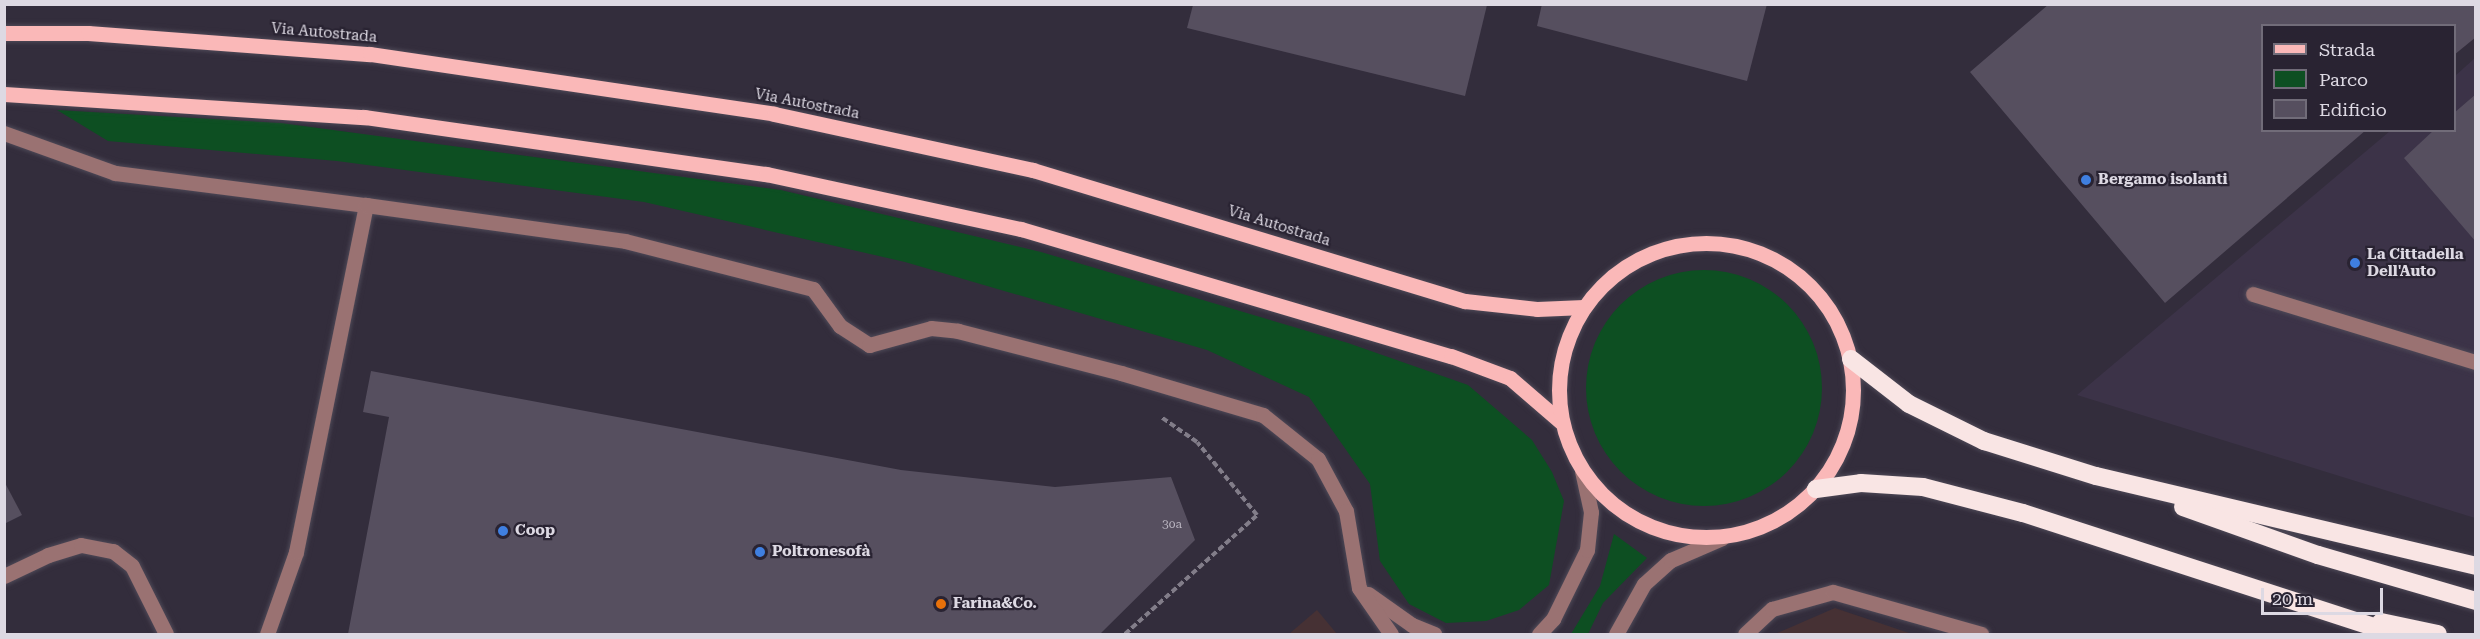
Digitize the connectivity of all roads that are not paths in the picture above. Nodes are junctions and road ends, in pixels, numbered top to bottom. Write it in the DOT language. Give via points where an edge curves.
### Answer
graph roads {
  1 [pos="4,33"];
  2 [pos="4,94"];
  3 [pos="4,133"];
  4 [pos="366,205"];
  5 [pos="2253,294"];
  6 [pos="1584,307"];
  7 [pos="1851,359"];
  8 [pos="2475,362"];
  9 [pos="1561,422"];
  10 [pos="1582,471"];
  11 [pos="2096,476"];
  12 [pos="1816,489"];
  13 [pos="1722,538"];
  14 [pos="2475,566"];
  15 [pos="4,576"];
  16 [pos="1359,588"];
  17 [pos="2475,601"];
  18 [pos="2324,609"];
  19 [pos="166,634"];
  20 [pos="267,634"];
  21 [pos="1391,634"];
  22 [pos="1434,634"];
  23 [pos="1539,634"];
  24 [pos="1616,634"];
  25 [pos="1745,634"];
  26 [pos="1981,634"];
  27 [pos="2395,634"];
  28 [pos="2438,634"];
  1 -- 6 [label="main road, Via Autostrada" via="88,33 370,54 774,114 1033,170 1466,301 1537,309"];
  2 -- 9 [label="main road" via="364,117 766,174 1021,229 1451,356 1510,378"];
  3 -- 4 [label="street" via="115,173"];
  4 -- 16 [label="street" via="625,241 813,289 840,326 869,345 930,328 958,331 1263,415 1318,459 1346,511"];
  4 -- 20 [label="street" via="296,552"];
  5 -- 8 [label="street"];
  6 -- 7 [label="main road" via="1615,272 1656,250 1702,241 1748,247 1791,268 1824,300"];
  6 -- 9 [label="main road" via="1569,333 1561,362"];
  7 -- 11 [label="highway" via="1909,404 1984,441"];
  7 -- 12 [label="main road" via="1850,424 1837,459"];
  9 -- 10 [label="main road"];
  10 -- 13 [label="main road" via="1602,496 1657,531 1690,538"];
  10 -- 23 [label="street" via="1591,512 1587,550 1553,619"];
  11 -- 14 [label="highway"];
  11 -- 17 [label="highway" via="2318,555"];
  12 -- 13 [label="main road" via="1789,513 1757,529"];
  12 -- 18 [label="highway" via="1861,483 1923,487 2023,513"];
  13 -- 24 [label="street" via="1671,560 1644,584"];
  15 -- 19 [label="street" via="81,544 113,551 132,567"];
  16 -- 21 [label="street"];
  16 -- 22 [label="street" via="1412,625"];
  18 -- 27 [label="highway"];
  18 -- 28 [label="highway"];
  25 -- 26 [label="street" via="1772,609 1833,592"];
}
